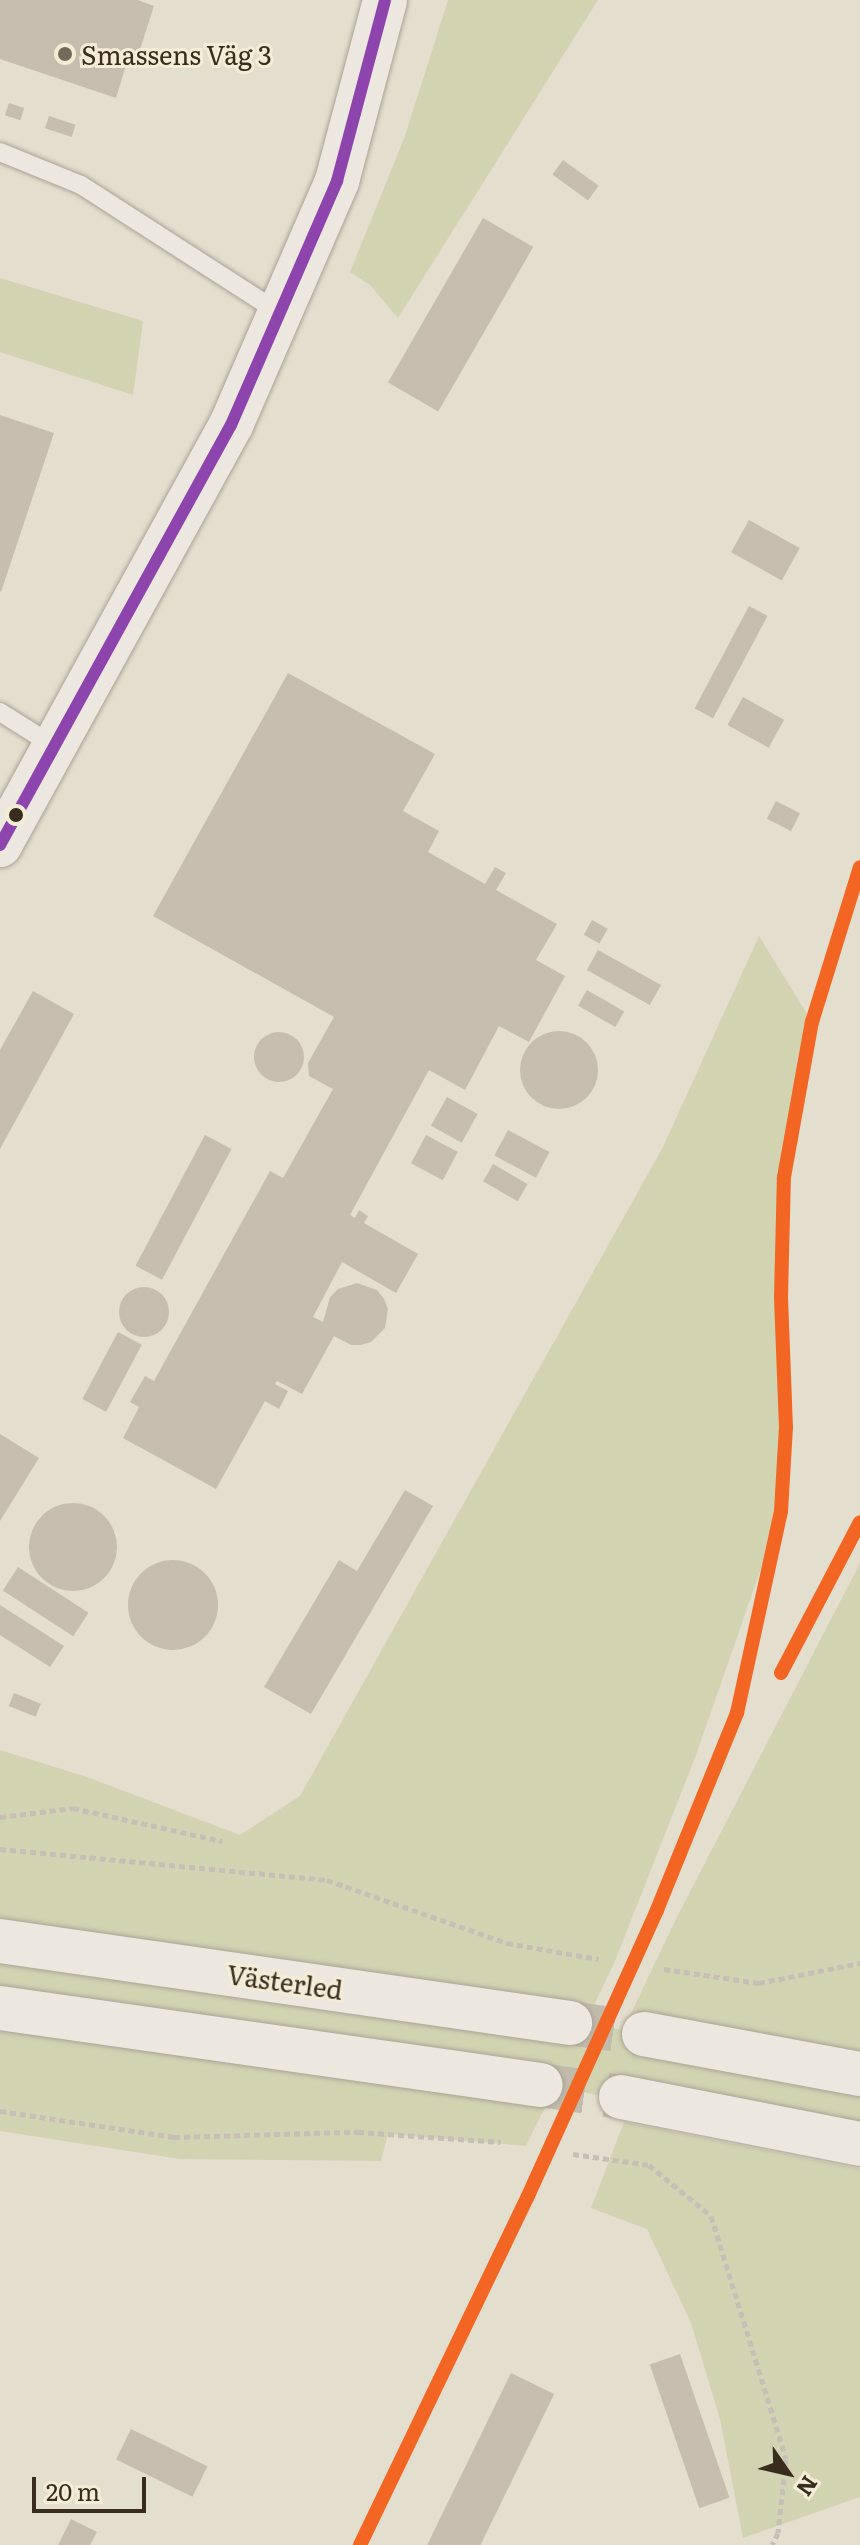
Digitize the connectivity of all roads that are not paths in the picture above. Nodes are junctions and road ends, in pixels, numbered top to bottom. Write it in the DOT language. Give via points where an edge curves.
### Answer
graph roads {
  1 [pos="385,0"];
  2 [pos="0,152"];
  3 [pos="281,314"];
  4 [pos="0,712"];
  5 [pos="54,746"];
  6 [pos="0,845"];
  7 [pos="0,1941"];
  8 [pos="0,2008"];
  9 [pos="570,2023"];
  10 [pos="644,2034"];
  11 [pos="860,2074"];
  12 [pos="541,2085"];
  13 [pos="621,2097"];
  14 [pos="860,2144"];
  1 -- 3 [label="street" via="337,181"];
  2 -- 3 [label="lane" via="81,185"];
  3 -- 5 [label="street" via="194,495"];
  4 -- 5 [label="lane"];
  5 -- 6 [label="street"];
  7 -- 9 [label="street, Västerled"];
  8 -- 12 [label="street"];
  10 -- 11 [label="street"];
  13 -- 14 [label="street"];
}
